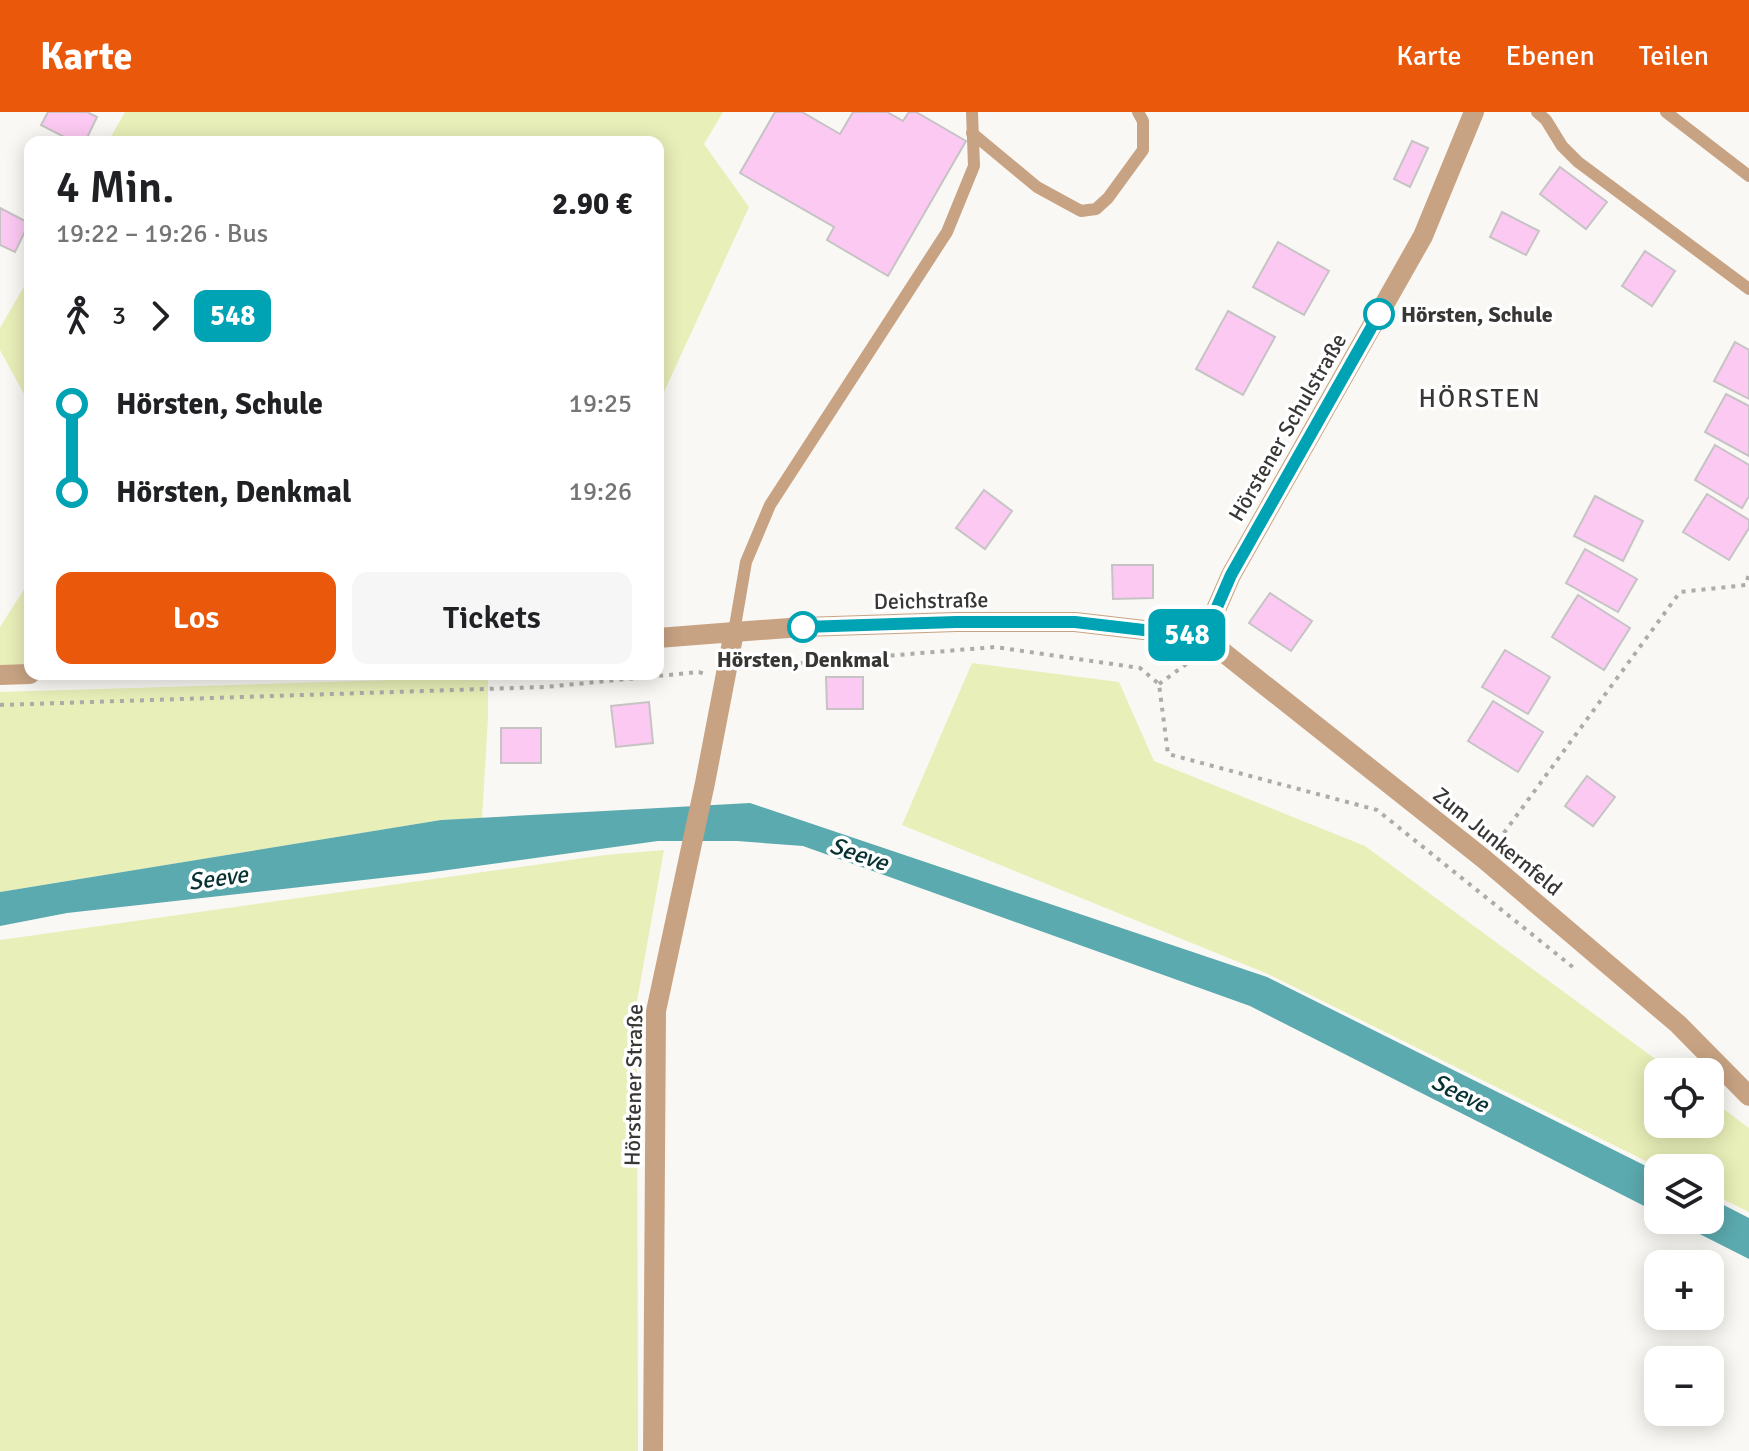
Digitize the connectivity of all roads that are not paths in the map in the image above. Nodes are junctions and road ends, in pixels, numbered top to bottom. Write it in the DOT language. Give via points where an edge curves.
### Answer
graph roads {
  1 [pos="972,112"];
  2 [pos="1138,112"];
  3 [pos="1474,112"];
  4 [pos="1537,112"];
  5 [pos="1666,112"];
  6 [pos="972,133"];
  7 [pos="1749,176"];
  8 [pos="1749,289"];
  9 [pos="734,632"];
  10 [pos="1204,637"];
  11 [pos="664,638"];
  12 [pos="24,674"];
  13 [pos="0,675"];
  14 [pos="1749,1096"];
  15 [pos="653,1451"];
  1 -- 6 [label="lane"];
  2 -- 6 [label="lane" via="1143,150 1108,198 1096,209 1081,211 1037,187"];
  3 -- 10 [label="street, Hörstener Schulstraße" via="1423,236 1231,575"];
  4 -- 8 [label="lane" via="1578,162"];
  5 -- 7 [label="lane"];
  6 -- 9 [label="lane" via="974,166 947,232 770,505 746,562"];
  9 -- 10 [label="street, Deichstraße" via="1075,622"];
  9 -- 11 [label="street, Deichstraße"];
  9 -- 15 [label="street, Hörstener Straße" via="656,1011"];
  10 -- 14 [label="street, Zum Junkernfeld" via="1484,859 1678,1024"];
  12 -- 13 [label="street"];
}
